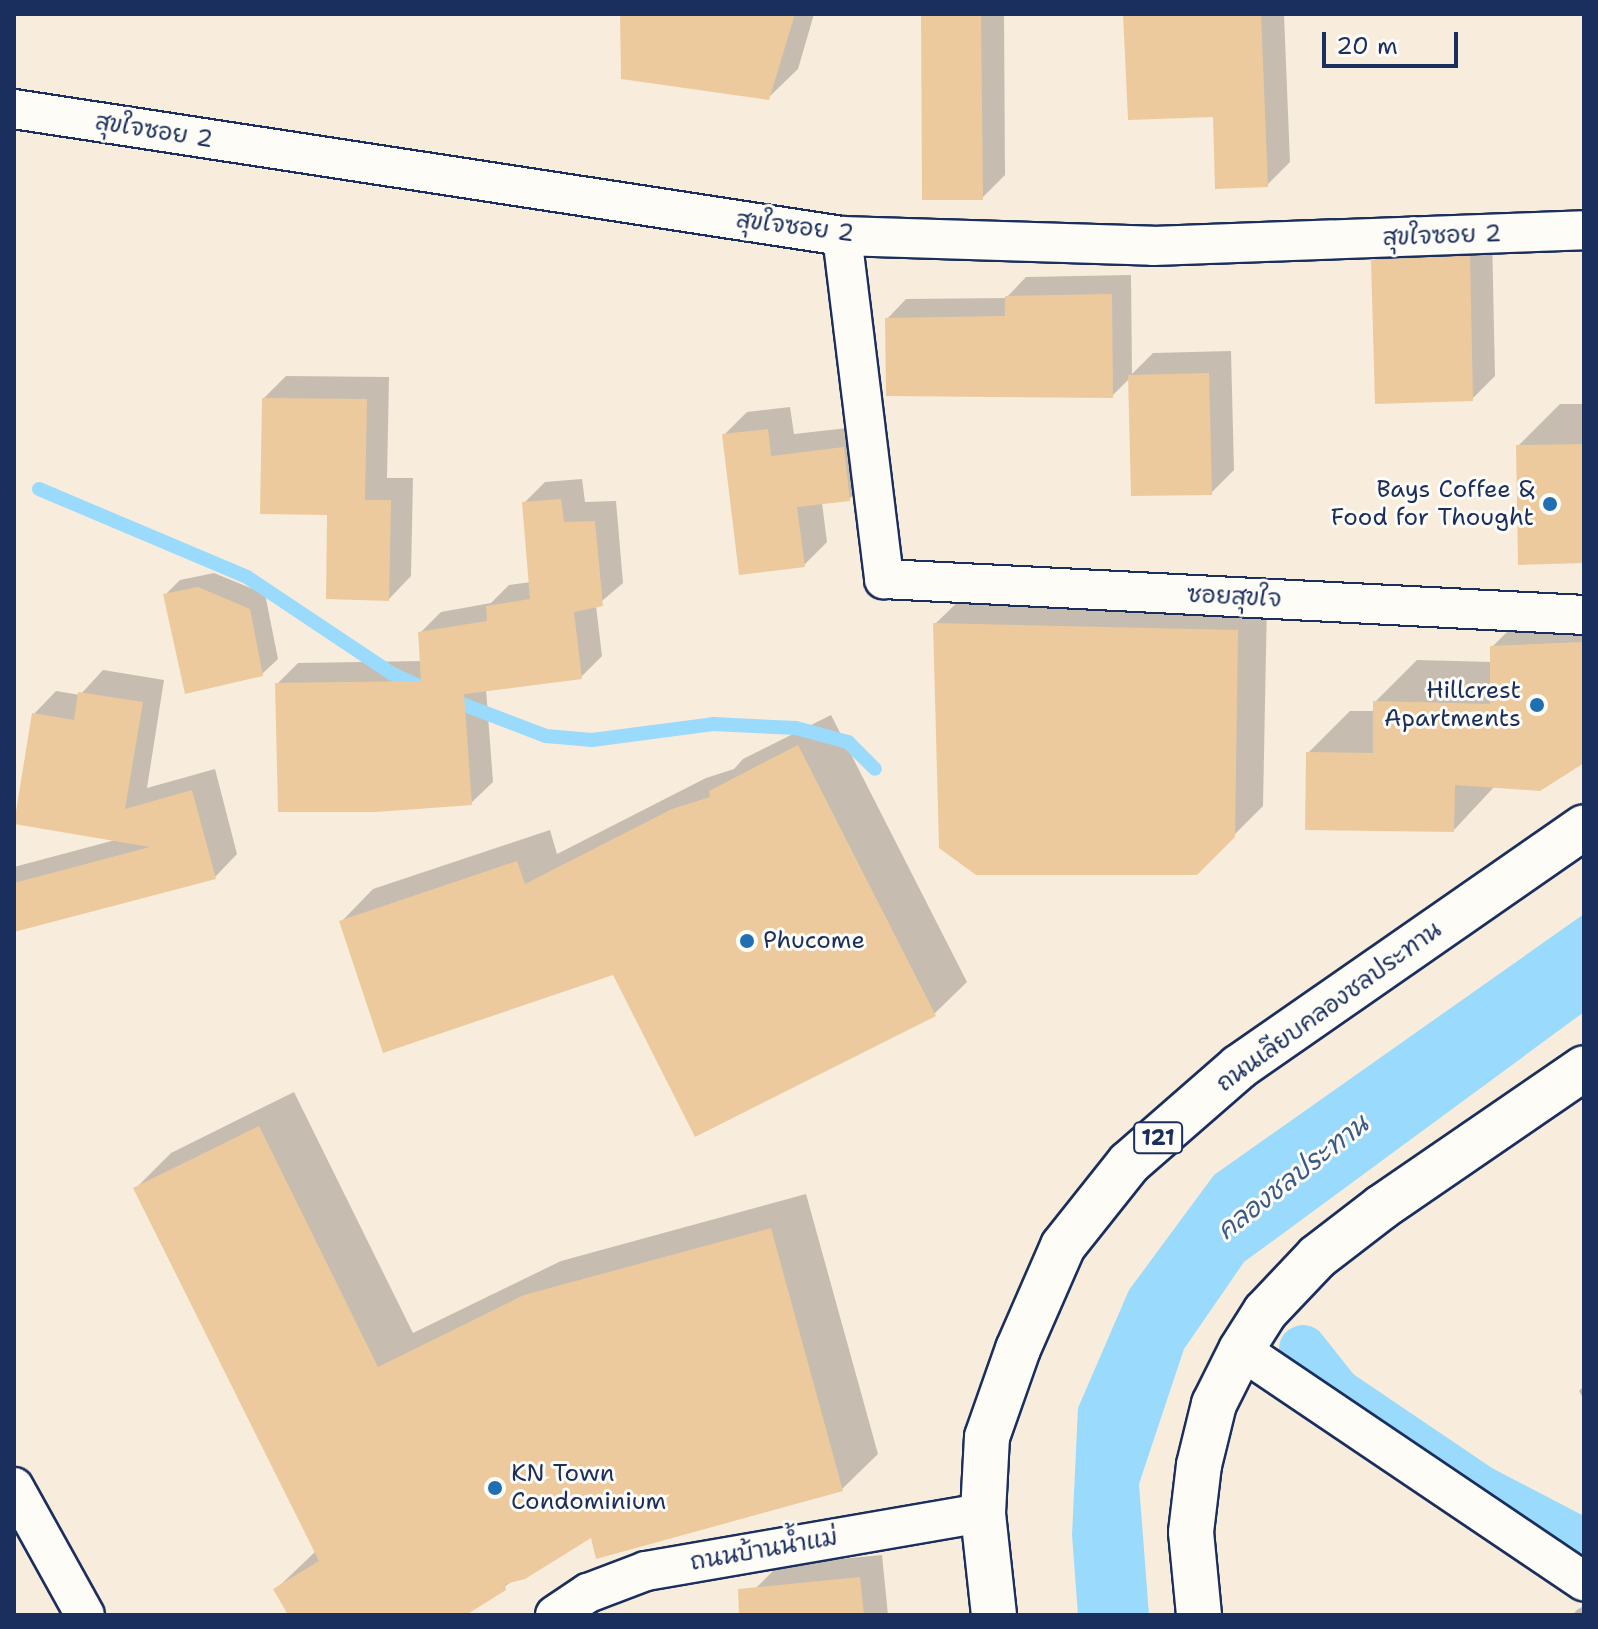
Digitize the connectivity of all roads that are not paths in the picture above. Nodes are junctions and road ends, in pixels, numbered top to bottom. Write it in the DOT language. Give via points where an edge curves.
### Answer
graph roads {
  1 [pos="14,109"];
  2 [pos="1584,230"];
  3 [pos="842,236"];
  4 [pos="1584,615"];
  5 [pos="1584,827"];
  6 [pos="1584,1068"];
  7 [pos="1241,1350"];
  8 [pos="14,1487"];
  9 [pos="983,1513"];
  10 [pos="1584,1581"];
  11 [pos="85,1615"];
  12 [pos="555,1615"];
  13 [pos="994,1615"];
  14 [pos="1199,1615"];
  1 -- 3 [label="street, สุขใจซอย 2"];
  2 -- 3 [label="street, สุขใจซอย 2" via="1153,246"];
  3 -- 4 [label="street, ซอยสุขใจ" via="884,579"];
  5 -- 9 [label="main road, ถนนเลียบคลองชลประทาน / 121" via="1239,1067 1129,1163 1063,1246 1018,1349 987,1437"];
  6 -- 7 [label="main road" via="1317,1257 1265,1312"];
  7 -- 10 [label="street"];
  7 -- 14 [label="main road" via="1214,1404 1199,1465 1191,1532"];
  8 -- 11 [label="street"];
  9 -- 12 [label="street, ถนนบ้านน้ำแม่" via="646,1571 588,1593"];
  9 -- 13 [label="main road, ถนนเลียบคลองชลประทาน / 121"];
}
